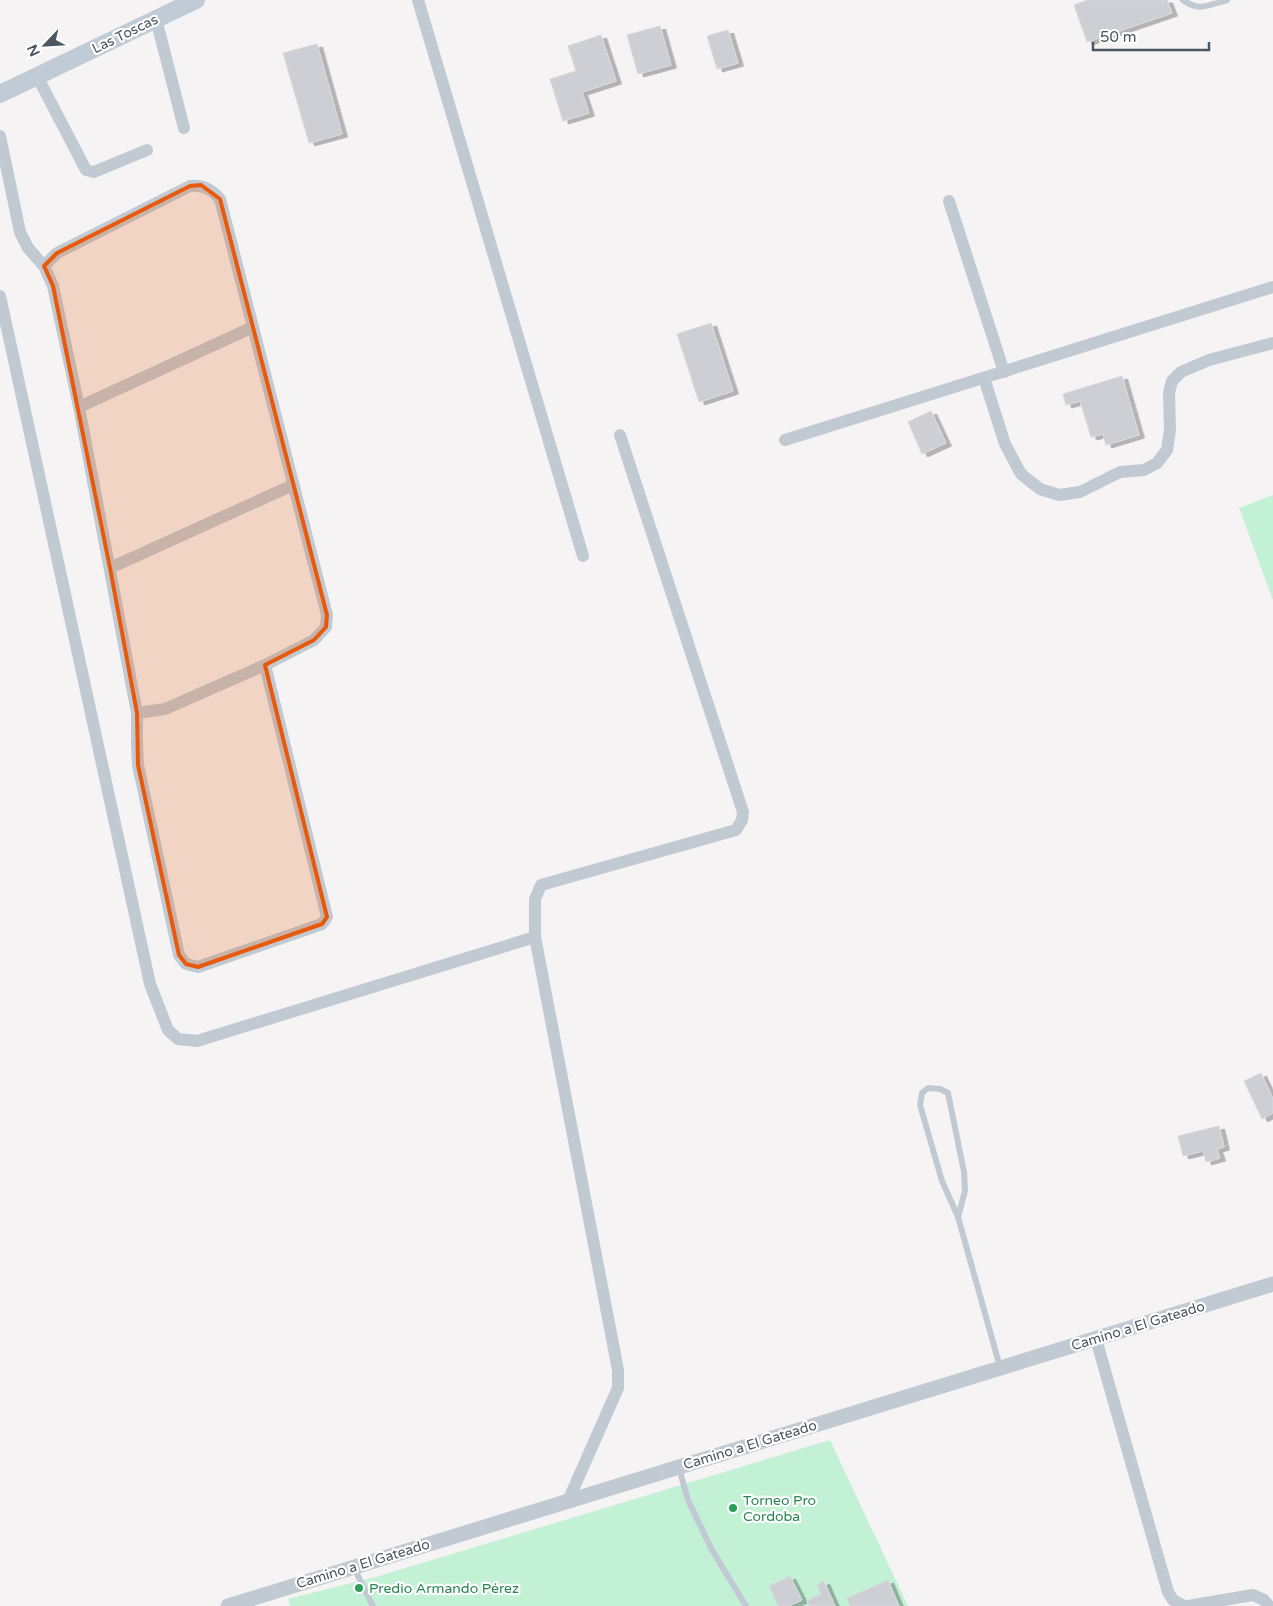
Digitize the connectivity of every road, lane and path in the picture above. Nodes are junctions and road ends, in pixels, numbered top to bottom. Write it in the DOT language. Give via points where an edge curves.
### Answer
graph roads {
  1 [pos="196,0"];
  2 [pos="418,0"];
  3 [pos="1183,0"];
  4 [pos="1227,0"];
  5 [pos="156,19"];
  6 [pos="37,76"];
  7 [pos="0,94"];
  8 [pos="184,128"];
  9 [pos="0,136"];
  10 [pos="147,150"];
  11 [pos="949,201"];
  12 [pos="44,266"];
  13 [pos="1273,287"];
  14 [pos="0,296"];
  15 [pos="253,327"];
  16 [pos="1273,343"];
  17 [pos="1004,372"];
  18 [pos="984,378"];
  19 [pos="79,407"];
  20 [pos="620,435"];
  21 [pos="785,440"];
  22 [pos="294,485"];
  23 [pos="583,556"];
  24 [pos="110,568"];
  25 [pos="265,665"];
  26 [pos="138,713"];
  27 [pos="535,937"];
  28 [pos="958,1217"];
  29 [pos="1273,1284"];
  30 [pos="1096,1339"];
  31 [pos="1000,1368"];
  32 [pos="679,1467"];
  33 [pos="568,1501"];
  34 [pos="354,1567"];
  35 [pos="228,1606"];
  36 [pos="373,1606"];
  37 [pos="746,1606"];
  38 [pos="1184,1606"];
  39 [pos="1188,1606"];
  40 [pos="1269,1606"];
  1 -- 5 [label="main road, Las Toscas"];
  2 -- 23 [label="street"];
  3 -- 4 [label="lane" via="1192,6 1202,7"];
  5 -- 6 [label="main road, Las Toscas"];
  5 -- 8 [label="street"];
  6 -- 7 [label="main road, Las Toscas"];
  6 -- 10 [label="street" via="86,170 94,172"];
  9 -- 12 [label="street" via="20,232 28,248"];
  11 -- 17 [label="street"];
  12 -- 15 [label="street" via="57,253 190,186 201,185 220,199"];
  12 -- 19 [label="street" via="53,286"];
  13 -- 17 [label="street"];
  14 -- 27 [label="street" via="150,984 168,1030 178,1039 196,1042"];
  15 -- 19 [label="street"];
  15 -- 22 [label="street"];
  16 -- 18 [label="street" via="1209,360 1180,372 1168,393 1168,450 1158,463 1144,470 1120,472 1080,492 1060,495 1040,489 1021,474 1005,444"];
  17 -- 18 [label="street"];
  18 -- 21 [label="street"];
  19 -- 24 [label="street"];
  20 -- 27 [label="street" via="743,812 742,820 736,830 541,885 535,899"];
  22 -- 24 [label="street"];
  22 -- 25 [label="street" via="327,615 326,627 314,640"];
  24 -- 26 [label="street"];
  25 -- 26 [label="street" via="165,709"];
  25 -- 26 [label="street" via="327,917 322,924 198,967 186,964 179,955 138,765"];
  27 -- 33 [label="street" via="618,1370 618,1388"];
  28 -- 28 [label="lane" via="966,1191 948,1093 928,1088 922,1093 920,1105 942,1181"];
  28 -- 31 [label="lane"];
  29 -- 30 [label="street, Camino a El Gateado"];
  30 -- 31 [label="street, Camino a El Gateado"];
  30 -- 38 [label="street" via="1168,1592 1173,1600"];
  31 -- 32 [label="street, Camino a El Gateado"];
  32 -- 33 [label="street, Camino a El Gateado"];
  32 -- 37 [label="lane" via="688,1500 712,1550"];
  33 -- 34 [label="street, Camino a El Gateado"];
  34 -- 35 [label="street, Camino a El Gateado"];
  34 -- 36 [label="lane"];
  39 -- 40 [label="street" via="1253,1595"];
}
